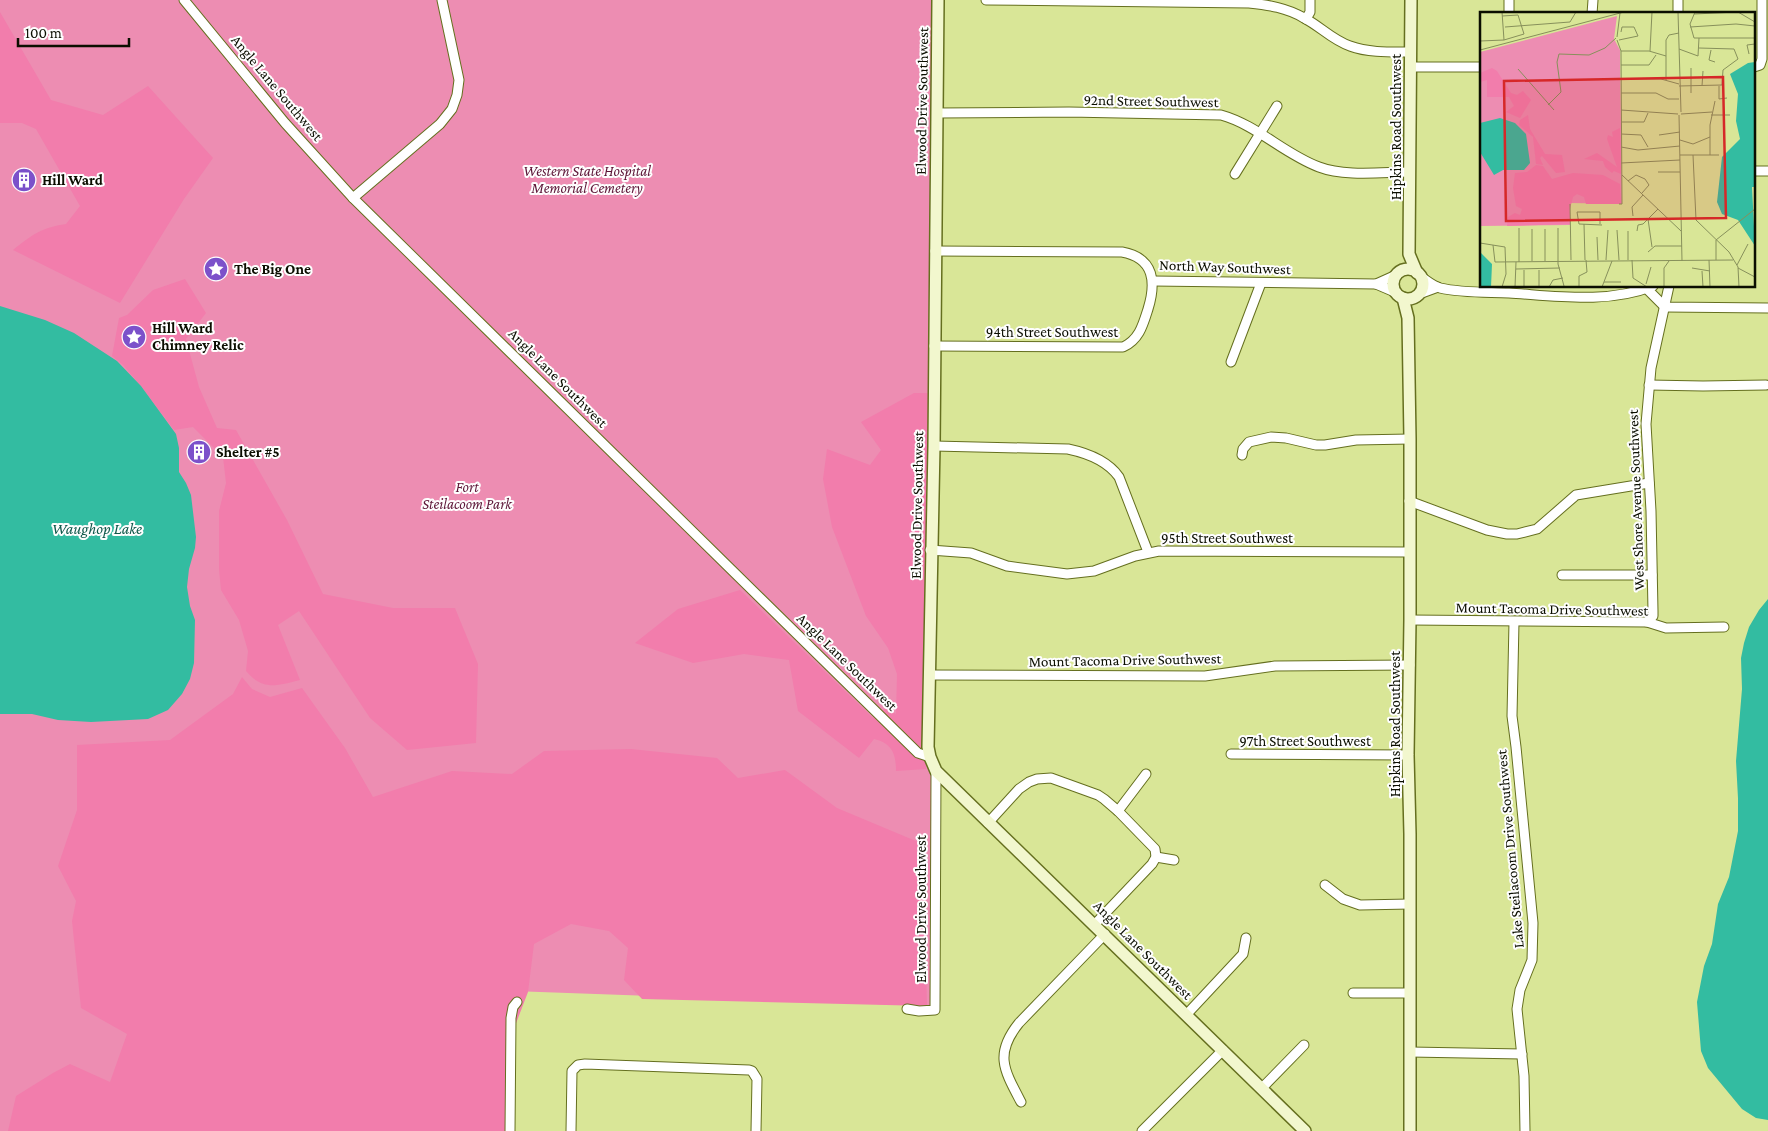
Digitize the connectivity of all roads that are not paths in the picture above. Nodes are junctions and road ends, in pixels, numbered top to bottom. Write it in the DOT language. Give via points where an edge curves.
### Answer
graph roads {
  1 [pos="184,0"];
  2 [pos="442,0"];
  3 [pos="938,0"];
  4 [pos="986,0"];
  5 [pos="1310,0"];
  6 [pos="1411,0"];
  7 [pos="1762,0"];
  8 [pos="1306,18"];
  9 [pos="1411,52"];
  10 [pos="1411,67"];
  11 [pos="1480,67"];
  12 [pos="1756,67"];
  13 [pos="1277,106"];
  14 [pos="938,113"];
  15 [pos="1260,134"];
  16 [pos="1410,172"];
  17 [pos="1235,174"];
  18 [pos="353,198"];
  19 [pos="935,251"];
  20 [pos="1409,254"];
  21 [pos="1398,273"];
  22 [pos="1419,274"];
  23 [pos="1153,281"];
  24 [pos="1261,283"];
  25 [pos="1376,284"];
  26 [pos="1438,287"];
  27 [pos="1650,288"];
  28 [pos="1669,288"];
  29 [pos="1417,295"];
  30 [pos="1400,296"];
  31 [pos="1666,307"];
  32 [pos="1768,308"];
  33 [pos="1408,318"];
  34 [pos="934,346"];
  35 [pos="1231,362"];
  36 [pos="1649,385"];
  37 [pos="1766,385"];
  38 [pos="1410,439"];
  39 [pos="934,446"];
  40 [pos="1242,455"];
  41 [pos="1649,483"];
  42 [pos="1409,501"];
  43 [pos="930,550"];
  44 [pos="1148,552"];
  45 [pos="1409,552"];
  46 [pos="1562,575"];
  47 [pos="1652,575"];
  48 [pos="1410,620"];
  49 [pos="1514,622"];
  50 [pos="1647,622"];
  51 [pos="1724,627"];
  52 [pos="1410,665"];
  53 [pos="930,675"];
  54 [pos="1231,754"];
  55 [pos="1408,755"];
  56 [pos="930,757"];
  57 [pos="936,771"];
  58 [pos="1146,774"];
  59 [pos="1118,811"];
  60 [pos="988,823"];
  61 [pos="1156,857"];
  62 [pos="1174,860"];
  63 [pos="1325,885"];
  64 [pos="1410,904"];
  65 [pos="1095,924"];
  66 [pos="1105,934"];
  67 [pos="1246,938"];
  68 [pos="1353,993"];
  69 [pos="1410,993"];
  70 [pos="517,1002"];
  71 [pos="907,1009"];
  72 [pos="1187,1014"];
  73 [pos="1304,1045"];
  74 [pos="1223,1050"];
  75 [pos="1410,1052"];
  76 [pos="1522,1054"];
  77 [pos="1262,1088"];
  78 [pos="1021,1102"];
  79 [pos="510,1131"];
  80 [pos="571,1131"];
  81 [pos="756,1131"];
  82 [pos="1142,1131"];
  83 [pos="1306,1131"];
  84 [pos="1410,1131"];
  85 [pos="1525,1131"];
  1 -- 18 [label="street, Angle Lane Southwest" via="285,123"];
  2 -- 18 [label="street" via="459,80 458,95 452,109 440,124"];
  3 -- 14 [label="street, Elwood Drive Southwest"];
  4 -- 8 [label="street" via="1249,3 1281,8"];
  5 -- 8 [label="street" via="1310,12"];
  6 -- 9 [label="street, Hipkins Road Southwest"];
  7 -- 12 [label="street" via="1762,59"];
  8 -- 9 [label="street" via="1326,34 1350,46 1379,52"];
  9 -- 10 [label="street, Hipkins Road Southwest"];
  10 -- 11 [label="street"];
  10 -- 16 [label="street, Hipkins Road Southwest"];
  13 -- 15 [label="street"];
  14 -- 15 [label="street, 92nd Street Southwest" via="1221,115 1237,119"];
  14 -- 19 [label="street, Elwood Drive Southwest"];
  15 -- 16 [label="street, 92nd Street Southwest" via="1306,161 1327,169"];
  15 -- 17 [label="street"];
  16 -- 20 [label="street, Hipkins Road Southwest"];
  18 -- 56 [label="street, Angle Lane Southwest" via="918,752"];
  19 -- 23 [label="street, North Way Southwest" via="1122,252 1143,262"];
  19 -- 34 [label="street, Elwood Drive Southwest"];
  20 -- 21 [label="street, Hipkins Road Southwest"];
  20 -- 22 [label="street, Hipkins Road Southwest"];
  21 -- 22 [label="street" via="1408,269"];
  21 -- 25 [label="street, North Way Southwest"];
  21 -- 30 [label="street" via="1393,284"];
  22 -- 26 [label="street"];
  22 -- 29 [label="street" via="1422,285"];
  23 -- 24 [label="street, North Way Southwest"];
  23 -- 34 [label="street, 94th Street Southwest" via="1142,328 1123,347"];
  24 -- 25 [label="street, North Way Southwest"];
  24 -- 35 [label="street"];
  25 -- 30 [label="street, North Way Southwest"];
  26 -- 27 [label="street" via="1579,297 1620,295"];
  26 -- 29 [label="street"];
  27 -- 31 [label="street"];
  28 -- 31 [label="street, West Shore Avenue Southwest"];
  29 -- 30 [label="street"];
  29 -- 33 [label="street, Hipkins Road Southwest"];
  30 -- 33 [label="street, Hipkins Road Southwest"];
  31 -- 32 [label="street"];
  31 -- 36 [label="street, West Shore Avenue Southwest"];
  33 -- 38 [label="street, Hipkins Road Southwest"];
  34 -- 39 [label="street, Elwood Drive Southwest"];
  36 -- 37 [label="street"];
  36 -- 41 [label="street, West Shore Avenue Southwest" via="1646,424"];
  38 -- 40 [label="street" via="1316,445 1298,439 1271,437 1249,442"];
  38 -- 42 [label="street, Hipkins Road Southwest"];
  39 -- 43 [label="street, Elwood Drive Southwest"];
  39 -- 44 [label="street" via="1068,449 1095,458 1111,467 1119,478"];
  41 -- 42 [label="street" via="1576,495 1537,529 1517,534 1487,530"];
  41 -- 47 [label="street, West Shore Avenue Southwest"];
  42 -- 45 [label="street, Hipkins Road Southwest"];
  43 -- 44 [label="street, 95th Street Southwest" via="971,553 1021,569 1067,574 1094,571"];
  43 -- 53 [label="street, Elwood Drive Southwest"];
  44 -- 45 [label="street, 95th Street Southwest"];
  45 -- 48 [label="street, Hipkins Road Southwest"];
  46 -- 47 [label="street"];
  47 -- 50 [label="street, West Shore Avenue Southwest" via="1653,616"];
  48 -- 49 [label="street, Mount Tacoma Drive Southwest"];
  48 -- 52 [label="street, Hipkins Road Southwest"];
  49 -- 50 [label="street, Mount Tacoma Drive Southwest"];
  49 -- 76 [label="street, Lake Steilacoom Drive Southwest" via="1512,726 1533,923 1532,960 1517,1009"];
  50 -- 51 [label="street, Mount Tacoma Drive Southwest" via="1666,628"];
  52 -- 53 [label="street, Mount Tacoma Drive Southwest" via="1275,666 1205,676"];
  52 -- 55 [label="street, Hipkins Road Southwest"];
  53 -- 56 [label="street, Elwood Drive Southwest"];
  54 -- 55 [label="street, 97th Street Southwest"];
  55 -- 64 [label="street, Hipkins Road Southwest"];
  56 -- 57 [label="street, Elwood Drive Southwest"];
  57 -- 60 [label="street, Angle Lane Southwest"];
  57 -- 71 [label="street, Elwood Drive Southwest" via="935,1010"];
  58 -- 59 [label="street"];
  59 -- 60 [label="street" via="1098,796 1046,778 1029,782"];
  59 -- 61 [label="street" via="1155,849"];
  60 -- 65 [label="street, Angle Lane Southwest"];
  61 -- 62 [label="street"];
  61 -- 65 [label="street"];
  63 -- 64 [label="street" via="1343,900 1354,904"];
  64 -- 69 [label="street, Hipkins Road Southwest"];
  65 -- 66 [label="street, Angle Lane Southwest"];
  66 -- 72 [label="street, Angle Lane Southwest"];
  66 -- 78 [label="street" via="1011,1033 1004,1062"];
  67 -- 72 [label="street" via="1243,954"];
  68 -- 69 [label="street"];
  69 -- 75 [label="street, Hipkins Road Southwest"];
  70 -- 79 [label="street" via="510,1018"];
  72 -- 74 [label="street, Angle Lane Southwest"];
  73 -- 77 [label="street"];
  74 -- 77 [label="street, Angle Lane Southwest"];
  74 -- 82 [label="street"];
  75 -- 76 [label="street"];
  75 -- 84 [label="street, Hipkins Road Southwest"];
  76 -- 85 [label="street, Lake Steilacoom Drive Southwest"];
  77 -- 83 [label="street, Angle Lane Southwest"];
  80 -- 81 [label="street" via="572,1071 585,1064 752,1071 757,1079"];
}
